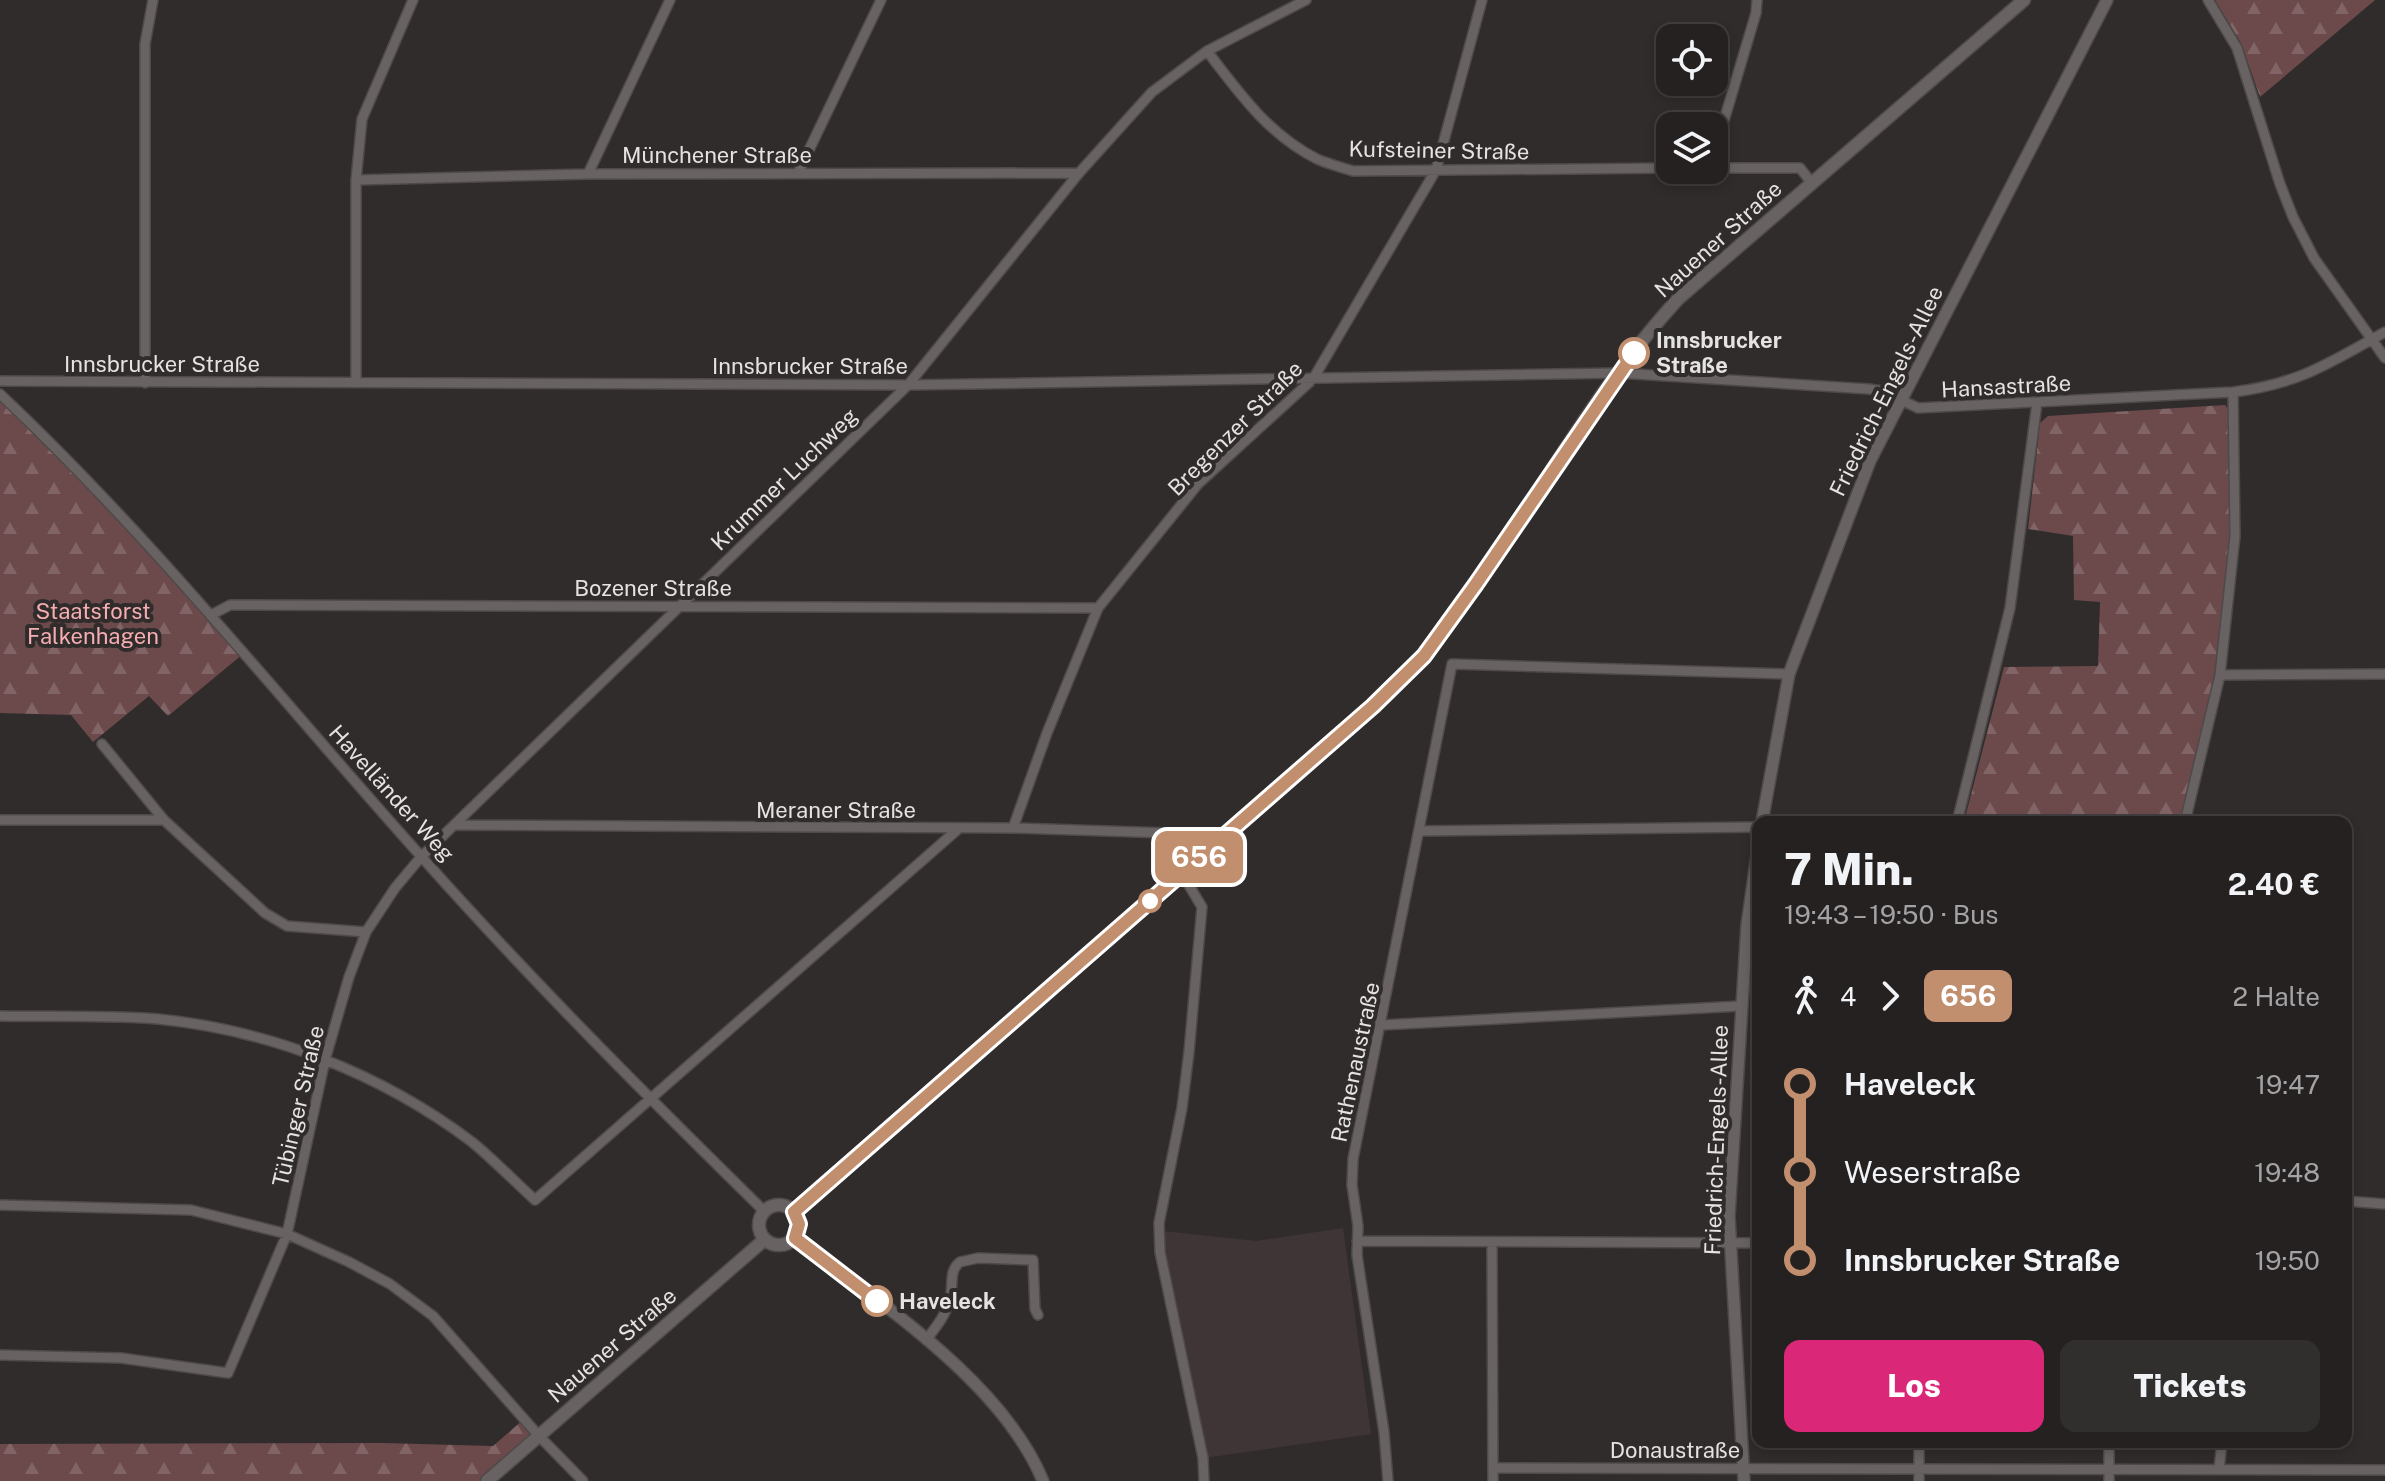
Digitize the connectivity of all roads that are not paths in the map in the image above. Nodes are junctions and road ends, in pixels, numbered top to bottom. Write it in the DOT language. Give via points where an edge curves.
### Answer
graph roads {
  1 [pos="153,0"];
  2 [pos="413,0"];
  3 [pos="670,0"];
  4 [pos="881,0"];
  5 [pos="1306,0"];
  6 [pos="1482,0"];
  7 [pos="1757,0"];
  8 [pos="2024,0"];
  9 [pos="2107,0"];
  10 [pos="2208,0"];
  11 [pos="1207,51"];
  12 [pos="1727,112"];
  13 [pos="1656,168"];
  14 [pos="1728,168"];
  15 [pos="1436,170"];
  16 [pos="798,173"];
  17 [pos="1079,173"];
  18 [pos="588,174"];
  19 [pos="356,180"];
  20 [pos="1811,182"];
  21 [pos="2385,332"];
  22 [pos="2372,339"];
  23 [pos="2385,358"];
  24 [pos="1619,373"];
  25 [pos="1313,379"];
  26 [pos="0,381"];
  27 [pos="356,381"];
  28 [pos="145,383"];
  29 [pos="908,385"];
  30 [pos="2233,392"];
  31 [pos="0,394"];
  32 [pos="1900,399"];
  33 [pos="2037,403"];
  34 [pos="678,606"];
  35 [pos="1098,608"];
  36 [pos="211,615"];
  37 [pos="1789,674"];
  38 [pos="2385,674"];
  39 [pos="2220,675"];
  40 [pos="102,744"];
  41 [pos="1763,816"];
  42 [pos="1958,816"];
  43 [pos="2187,816"];
  44 [pos="0,820"];
  45 [pos="164,820"];
  46 [pos="456,825"];
  47 [pos="1752,827"];
  48 [pos="1013,828"];
  49 [pos="957,830"];
  50 [pos="1419,831"];
  51 [pos="1209,848"];
  52 [pos="421,857"];
  53 [pos="1181,872"];
  54 [pos="366,932"];
  55 [pos="1752,932"];
  56 [pos="1741,1006"];
  57 [pos="0,1016"];
  58 [pos="1382,1025"];
  59 [pos="325,1060"];
  60 [pos="649,1097"];
  61 [pos="2352,1201"];
  62 [pos="2385,1204"];
  63 [pos="0,1205"];
  64 [pos="764,1211"];
  65 [pos="794,1212"];
  66 [pos="287,1234"];
  67 [pos="795,1238"];
  68 [pos="764,1240"];
  69 [pos="1357,1241"];
  70 [pos="1492,1242"];
  71 [pos="1729,1243"];
  72 [pos="1752,1243"];
  73 [pos="1038,1315"];
  74 [pos="926,1340"];
  75 [pos="0,1355"];
  76 [pos="539,1436"];
  77 [pos="1919,1448"];
  78 [pos="2109,1448"];
  79 [pos="2221,1448"];
  80 [pos="1493,1468"];
  81 [pos="1919,1469"];
  82 [pos="2109,1469"];
  83 [pos="2219,1469"];
  84 [pos="2385,1470"];
  85 [pos="1744,1475"];
  86 [pos="487,1481"];
  87 [pos="583,1481"];
  88 [pos="1043,1481"];
  89 [pos="1204,1481"];
  90 [pos="1388,1481"];
  91 [pos="1493,1481"];
  92 [pos="1919,1481"];
  93 [pos="2109,1481"];
  1 -- 28 [label="street" via="145,44"];
  2 -- 19 [label="street" via="362,119"];
  3 -- 18 [label="street"];
  4 -- 16 [label="street"];
  5 -- 11 [label="street, Krummer Luchweg"];
  6 -- 15 [label="street, Bregenzer Straße"];
  7 -- 12 [label="street"];
  8 -- 20 [label="main road, Nauener Straße"];
  9 -- 32 [label="street, Friedrich-Engels-Allee"];
  10 -- 22 [label="street" via="2237,48 2293,217 2314,258"];
  11 -- 15 [label="street, Kufsteiner Straße" via="1268,126 1318,159 1353,171"];
  11 -- 17 [label="street, Krummer Luchweg" via="1152,92"];
  13 -- 15 [label="street, Kufsteiner Straße"];
  14 -- 20 [label="street" via="1800,168"];
  15 -- 25 [label="street, Bregenzer Straße"];
  16 -- 17 [label="street, Münchener Straße"];
  16 -- 18 [label="street, Münchener Straße"];
  17 -- 29 [label="street, Krummer Luchweg"];
  18 -- 19 [label="street, Münchener Straße"];
  19 -- 27 [label="street"];
  20 -- 24 [label="main road, Nauener Straße" via="1679,298"];
  21 -- 22 [label="street, Hansastraße"];
  22 -- 23 [label="street"];
  22 -- 30 [label="street, Hansastraße" via="2307,375"];
  24 -- 25 [label="street, Innsbrucker Straße"];
  24 -- 32 [label="street, Hansastraße" via="1869,389"];
  24 -- 51 [label="main road, Nauener Straße" via="1424,656"];
  25 -- 29 [label="street, Innsbrucker Straße"];
  25 -- 35 [label="street, Bregenzer Straße" via="1198,484"];
  26 -- 28 [label="street, Innsbrucker Straße"];
  27 -- 28 [label="street, Innsbrucker Straße"];
  27 -- 29 [label="street, Innsbrucker Straße"];
  29 -- 34 [label="street, Krummer Luchweg"];
  30 -- 33 [label="street, Hansastraße"];
  30 -- 39 [label="street" via="2235,536"];
  31 -- 36 [label="street, Havelländer Weg" via="76,467"];
  32 -- 33 [label="street, Hansastraße" via="1918,408"];
  32 -- 37 [label="street, Friedrich-Engels-Allee" via="1870,461"];
  33 -- 42 [label="street" via="2010,608"];
  34 -- 35 [label="street, Bozener Straße"];
  34 -- 36 [label="street, Bozener Straße" via="230,605"];
  34 -- 46 [label="street, Krummer Luchweg"];
  35 -- 48 [label="street, Bregenzer Straße"];
  36 -- 52 [label="street, Havelländer Weg"];
  37 -- 41 [label="street, Friedrich-Engels-Allee"];
  37 -- 50 [label="street, Rathenaustraße" via="1452,664"];
  38 -- 39 [label="street"];
  39 -- 43 [label="street"];
  40 -- 45 [label="street"];
  44 -- 45 [label="street"];
  45 -- 54 [label="street" via="265,913 287,926"];
  46 -- 49 [label="street, Meraner Straße"];
  46 -- 52 [label="street, Krummer Luchweg"];
  47 -- 50 [label="street"];
  48 -- 49 [label="street, Meraner Straße"];
  48 -- 51 [label="street, Meraner Straße" via="1197,834"];
  49 -- 60 [label="street"];
  50 -- 58 [label="street, Rathenaustraße"];
  51 -- 53 [label="main road, Nauener Straße"];
  52 -- 54 [label="street, Tübinger Straße"];
  52 -- 60 [label="street, Havelländer Weg"];
  53 -- 65 [label="main road, Nauener Straße"];
  53 -- 89 [label="street" via="1202,907 1189,1052 1159,1223 1160,1252"];
  54 -- 59 [label="street, Tübinger Straße"];
  55 -- 56 [label="street, Friedrich-Engels-Allee"];
  56 -- 58 [label="street"];
  56 -- 71 [label="street, Friedrich-Engels-Allee"];
  57 -- 59 [label="street" via="157,1019 272,1041"];
  58 -- 69 [label="street, Rathenaustraße" via="1353,1159"];
  59 -- 60 [label="street" via="410,1100 473,1143 535,1200"];
  59 -- 66 [label="street, Tübinger Straße"];
  60 -- 64 [label="street, Havelländer Weg"];
  61 -- 62 [label="street"];
  63 -- 66 [label="street" via="191,1210"];
  64 -- 65 [label="main road" via="776,1205"];
  64 -- 68 [label="main road" via="758,1228"];
  65 -- 67 [label="main road" via="799,1224"];
  66 -- 75 [label="street, Tübinger Straße" via="228,1373 121,1358"];
  66 -- 76 [label="street" via="390,1284 433,1316"];
  67 -- 68 [label="main road" via="783,1245"];
  67 -- 74 [label="street"];
  68 -- 76 [label="main road, Nauener Straße"];
  69 -- 70 [label="street"];
  69 -- 90 [label="street, Rathenaustraße"];
  70 -- 71 [label="street"];
  70 -- 80 [label="street"];
  71 -- 72 [label="street"];
  71 -- 85 [label="street, Friedrich-Engels-Allee"];
  73 -- 74 [label="street" via="1033,1260 960,1262 952,1271 951,1298 943,1317"];
  74 -- 88 [label="street" via="989,1398"];
  76 -- 86 [label="main road, Nauener Straße"];
  76 -- 87 [label="street"];
  77 -- 81 [label="street"];
  78 -- 82 [label="street"];
  79 -- 83 [label="street"];
  80 -- 85 [label="street, Donaustraße"];
  80 -- 91 [label="street"];
  81 -- 82 [label="street, Donaustraße"];
  81 -- 85 [label="street, Donaustraße"];
  81 -- 92 [label="street"];
  82 -- 83 [label="street, Donaustraße"];
  82 -- 93 [label="street"];
  83 -- 84 [label="street, Donaustraße"];
}
